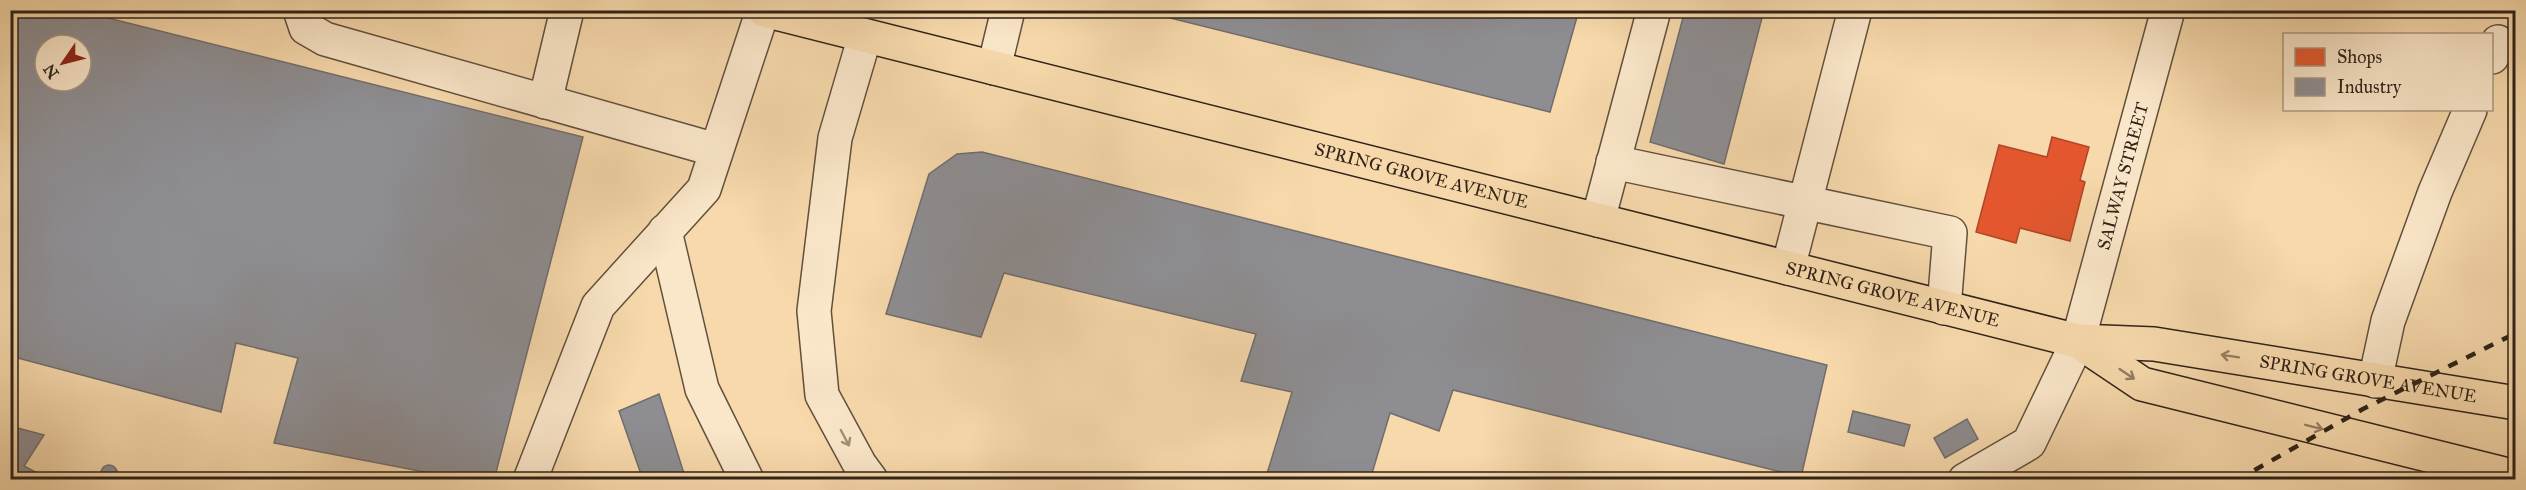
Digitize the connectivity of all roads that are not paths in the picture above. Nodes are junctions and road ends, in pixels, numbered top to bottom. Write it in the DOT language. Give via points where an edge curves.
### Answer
graph roads {
  1 [pos="300,10"];
  2 [pos="567,10"];
  3 [pos="764,10"];
  4 [pos="1008,10"];
  5 [pos="1654,10"];
  6 [pos="1855,10"];
  7 [pos="2168,10"];
  8 [pos="865,36"];
  9 [pos="994,68"];
  10 [pos="545,102"];
  11 [pos="2470,111"];
  12 [pos="716,150"];
  13 [pos="1613,162"];
  14 [pos="1807,202"];
  15 [pos="1598,220"];
  16 [pos="665,231"];
  17 [pos="1788,268"];
  18 [pos="1944,308"];
  19 [pos="2078,341"];
  20 [pos="2375,381"];
  21 [pos="2516,404"];
  22 [pos="2516,477"];
  23 [pos="530,480"];
  24 [pos="747,480"];
  25 [pos="871,480"];
  26 [pos="1965,480"];
  1 -- 10 [label="lane" via="306,28 325,39"];
  2 -- 10 [label="lane"];
  3 -- 8 [label="main road, SPRING GROVE AVENUE"];
  3 -- 12 [label="lane"];
  4 -- 9 [label="lane"];
  5 -- 13 [label="lane"];
  6 -- 14 [label="lane"];
  7 -- 19 [label="lane, SALWAY STREET"];
  8 -- 9 [label="main road, SPRING GROVE AVENUE"];
  8 -- 25 [label="lane, one-way" via="835,138 814,311 822,395"];
  9 -- 15 [label="main road, SPRING GROVE AVENUE"];
  10 -- 12 [label="lane"];
  11 -- 20 [label="lane" via="2388,321"];
  12 -- 16 [label="lane" via="704,189"];
  13 -- 14 [label="lane"];
  13 -- 15 [label="lane"];
  14 -- 17 [label="lane"];
  14 -- 18 [label="lane" via="1950,232"];
  15 -- 17 [label="main road, SPRING GROVE AVENUE"];
  16 -- 23 [label="lane" via="598,306"];
  16 -- 24 [label="lane" via="702,388"];
  17 -- 18 [label="main road, SPRING GROVE AVENUE"];
  18 -- 19 [label="main road, SPRING GROVE AVENUE"];
  20 -- 19 [label="main road, SPRING GROVE AVENUE, one-way" via="2154,344"];
  19 -- 22 [label="main road, SPRING GROVE AVENUE, one-way" via="2142,384"];
  19 -- 26 [label="lane, SALWAY STREET" via="2029,443"];
  20 -- 21 [label="main road, SPRING GROVE AVENUE"];
}
